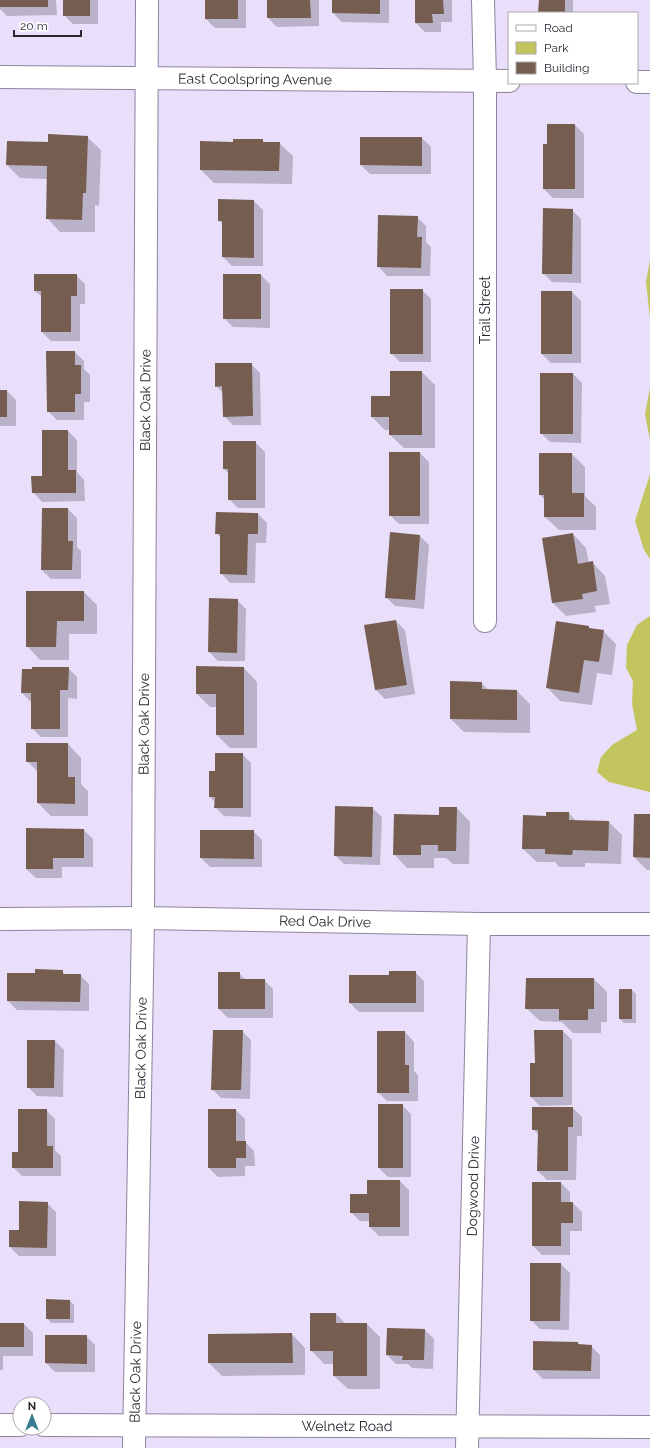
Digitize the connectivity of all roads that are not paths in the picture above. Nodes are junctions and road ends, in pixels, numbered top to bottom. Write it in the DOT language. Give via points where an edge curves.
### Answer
graph roads {
  1 [pos="147,0"];
  2 [pos="483,0"];
  3 [pos="0,77"];
  4 [pos="148,78"];
  5 [pos="485,80"];
  6 [pos="508,81"];
  7 [pos="638,82"];
  8 [pos="650,82"];
  9 [pos="485,620"];
  10 [pos="143,918"];
  11 [pos="0,919"];
  12 [pos="479,924"];
  13 [pos="650,924"];
  14 [pos="0,1425"];
  15 [pos="12,1425"];
  16 [pos="52,1425"];
  17 [pos="134,1425"];
  18 [pos="650,1427"];
  19 [pos="467,1438"];
  20 [pos="134,1448"];
  1 -- 4 [label="street, Black Oak Drive"];
  2 -- 5 [label="street, Trail Street"];
  3 -- 4 [label="street, East Coolspring Avenue"];
  4 -- 5 [label="street, East Coolspring Avenue"];
  4 -- 10 [label="street, Black Oak Drive"];
  5 -- 6 [label="street, East Coolspring Avenue"];
  5 -- 9 [label="street, Trail Street"];
  7 -- 8 [label="street"];
  10 -- 11 [label="street, Red Oak Drive"];
  10 -- 12 [label="street, Red Oak Drive"];
  10 -- 17 [label="street, Black Oak Drive"];
  12 -- 13 [label="street, Red Oak Drive"];
  12 -- 19 [label="street, Dogwood Drive"];
  14 -- 15 [label="street"];
  16 -- 17 [label="street, Welnetz Road"];
  17 -- 19 [label="street, Welnetz Road"];
  17 -- 20 [label="street, Black Oak Drive"];
  18 -- 19 [label="street, Welnetz Road"];
}
